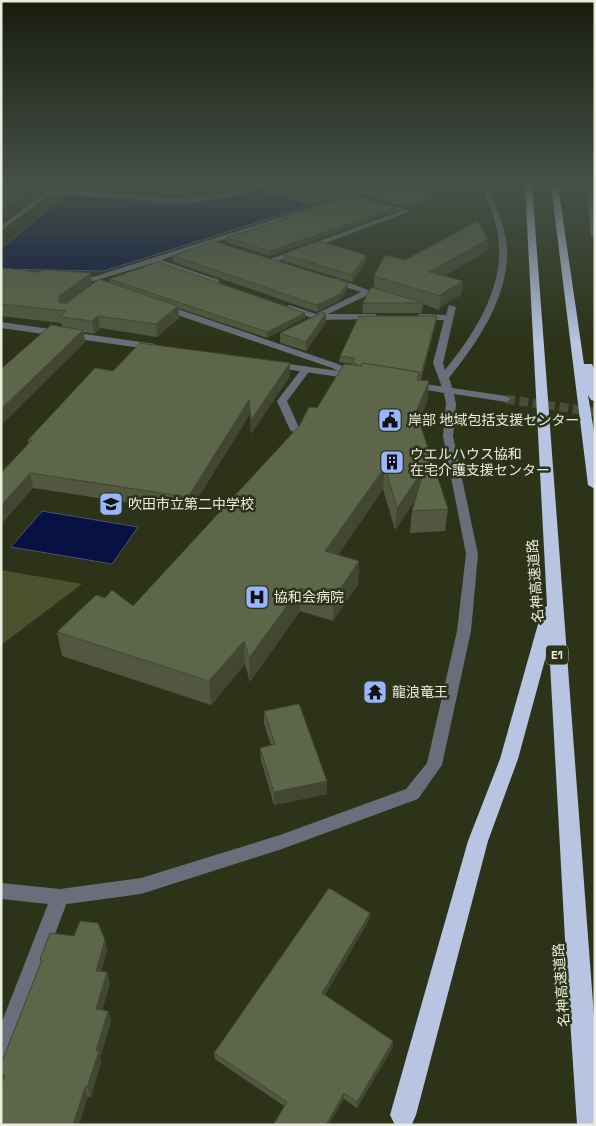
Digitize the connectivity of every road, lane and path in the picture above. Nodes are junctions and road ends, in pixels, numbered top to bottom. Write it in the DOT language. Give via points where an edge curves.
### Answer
graph roads {
  1 [pos="562,237"];
  2 [pos="225,238"];
  3 [pos="334,238"];
  4 [pos="501,238"];
  5 [pos="531,238"];
  6 [pos="211,242"];
  7 [pos="229,247"];
  8 [pos="263,257"];
  9 [pos="153,260"];
  10 [pos="272,260"];
  11 [pos="289,266"];
  12 [pos="324,277"];
  13 [pos="71,278"];
  14 [pos="226,285"];
  15 [pos="367,292"];
  16 [pos="395,300"];
  17 [pos="280,304"];
  18 [pos="156,305"];
  19 [pos="452,307"];
  20 [pos="422,309"];
  21 [pos="383,317"];
  22 [pos="412,318"];
  23 [pos="450,318"];
  24 [pos="312,319"];
  25 [pos="1,325"];
  26 [pos="161,348"];
  27 [pos="267,364"];
  28 [pos="306,369"];
  29 [pos="400,383"];
  30 [pos="446,384"];
  31 [pos="595,398"];
  32 [pos="506,399"];
  33 [pos="295,430"];
  34 [pos="595,485"];
  35 [pos="554,598"];
  36 [pos="1,891"];
  37 [pos="60,896"];
  38 [pos="1,1051"];
  39 [pos="403,1115"];
  40 [pos="590,1125"];
  1 -- 31 [label="highway"];
  1 -- 34 [label="highway"];
  2 -- 6 [label="street"];
  3 -- 10 [label="street"];
  4 -- 30 [label="street" via="502,276 494,297"];
  5 -- 35 [label="highway, 名神高速道路 / E1"];
  6 -- 7 [label="street"];
  6 -- 9 [label="street"];
  8 -- 10 [label="street"];
  9 -- 13 [label="street" via="97,283"];
  9 -- 14 [label="street"];
  10 -- 11 [label="street"];
  12 -- 15 [label="street"];
  15 -- 16 [label="street"];
  15 -- 24 [label="street"];
  17 -- 24 [label="street"];
  18 -- 28 [label="street" via="272,340 358,377"];
  19 -- 23 [label="street"];
  20 -- 23 [label="street"];
  21 -- 24 [label="street"];
  22 -- 23 [label="street"];
  23 -- 30 [label="street" via="438,363"];
  25 -- 26 [label="street"];
  27 -- 28 [label="street"];
  28 -- 33 [label="street" via="282,402"];
  29 -- 30 [label="street"];
  30 -- 32 [label="street"];
  30 -- 37 [label="street" via="451,404 448,436 472,554 464,631 434,765 412,794 282,842 141,886"];
  35 -- 39 [label="highway" via="509,759 478,841"];
  35 -- 40 [label="highway, 名神高速道路 / E1"];
  36 -- 37 [label="street"];
  37 -- 38 [label="street"];
}
